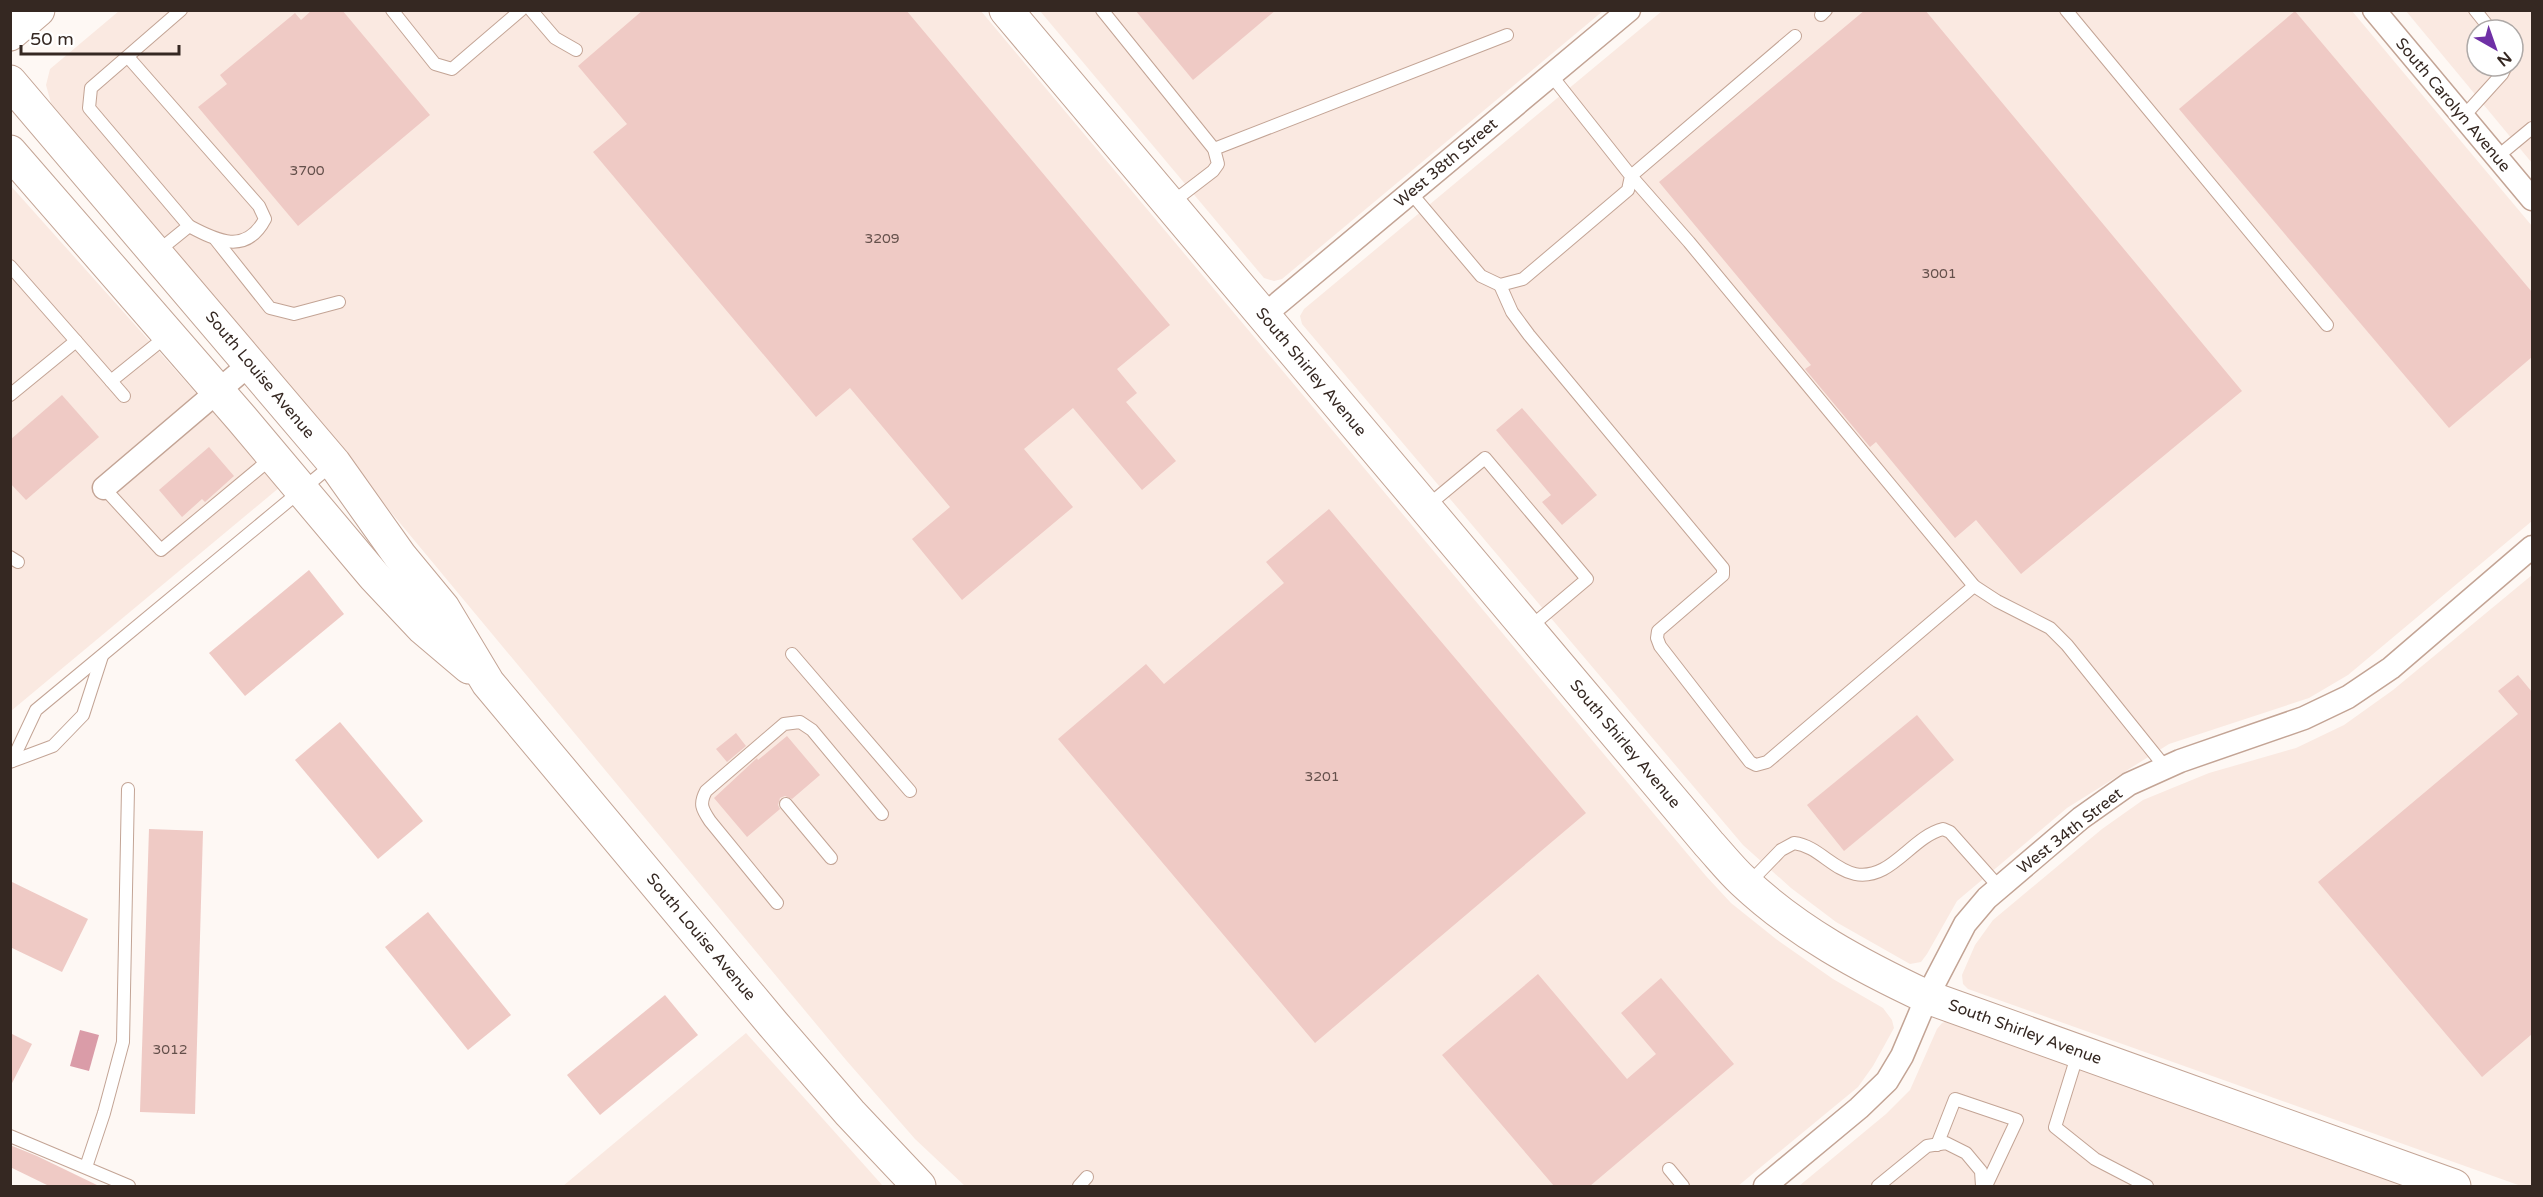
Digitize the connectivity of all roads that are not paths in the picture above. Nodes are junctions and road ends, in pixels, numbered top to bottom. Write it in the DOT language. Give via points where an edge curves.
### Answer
graph roads {
  1 [pos="38,10"];
  2 [pos="182,10"];
  3 [pos="392,10"];
  4 [pos="521,10"];
  5 [pos="531,10"];
  6 [pos="1006,10"];
  7 [pos="1102,10"];
  8 [pos="1629,10"];
  9 [pos="2066,10"];
  10 [pos="2374,10"];
  11 [pos="10,34"];
  12 [pos="1507,35"];
  13 [pos="1796,36"];
  14 [pos="576,50"];
  15 [pos="128,57"];
  16 [pos="1551,75"];
  17 [pos="2498,78"];
  18 [pos="10,82"];
  19 [pos="2463,117"];
  20 [pos="2532,128"];
  21 [pos="1214,149"];
  22 [pos="10,152"];
  23 [pos="2497,157"];
  24 [pos="1631,177"];
  25 [pos="1411,193"];
  26 [pos="2532,199"];
  27 [pos="1170,204"];
  28 [pos="189,226"];
  29 [pos="216,240"];
  30 [pos="156,254"];
  31 [pos="10,266"];
  32 [pos="1500,285"];
  33 [pos="339,302"];
  34 [pos="1263,316"];
  35 [pos="2327,325"];
  36 [pos="169,334"];
  37 [pos="76,341"];
  38 [pos="251,363"];
  39 [pos="111,381"];
  40 [pos="218,391"];
  41 [pos="10,395"];
  42 [pos="124,396"];
  43 [pos="274,456"];
  44 [pos="334,463"];
  45 [pos="104,488"];
  46 [pos="302,490"];
  47 [pos="1425,508"];
  48 [pos="2532,547"];
  49 [pos="1974,586"];
  50 [pos="1527,629"];
  51 [pos="792,654"];
  52 [pos="103,655"];
  53 [pos="488,683"];
  54 [pos="11,761"];
  55 [pos="2165,768"];
  56 [pos="128,789"];
  57 [pos="910,791"];
  58 [pos="786,804"];
  59 [pos="882,814"];
  60 [pos="831,858"];
  61 [pos="1747,885"];
  62 [pos="1999,887"];
  63 [pos="777,903"];
  64 [pos="1927,997"];
  65 [pos="2079,1052"];
  66 [pos="10,1136"];
  67 [pos="1937,1145"];
  68 [pos="86,1167"];
  69 [pos="1670,1169"];
  70 [pos="129,1186"];
  71 [pos="919,1186"];
  72 [pos="1683,1186"];
  73 [pos="1765,1186"];
  74 [pos="1878,1186"];
  75 [pos="1984,1186"];
  76 [pos="2146,1186"];
  77 [pos="2454,1186"];
  1 -- 11 [label="main road"];
  2 -- 15 [label="lane"];
  3 -- 4 [label="lane" via="435,64 452,69"];
  5 -- 14 [label="lane" via="555,38"];
  6 -- 27 [label="main road, South Shirley Avenue"];
  7 -- 21 [label="lane"];
  8 -- 16 [label="street, West 38th Street"];
  9 -- 35 [label="lane"];
  10 -- 19 [label="street, South Carolyn Avenue"];
  12 -- 21 [label="lane"];
  13 -- 24 [label="lane"];
  15 -- 28 [label="lane" via="91,88 89,108"];
  15 -- 29 [label="lane" via="259,206 265,219 258,231 242,242"];
  16 -- 24 [label="lane"];
  16 -- 25 [label="street, West 38th Street"];
  17 -- 19 [label="lane"];
  18 -- 30 [label="main road, South Louise Avenue"];
  19 -- 23 [label="street, South Carolyn Avenue"];
  20 -- 23 [label="lane"];
  21 -- 27 [label="lane" via="1218,164"];
  22 -- 36 [label="main road, South Louise Avenue"];
  23 -- 26 [label="street, South Carolyn Avenue"];
  24 -- 32 [label="lane" via="1628,190 1523,279"];
  24 -- 49 [label="lane"];
  25 -- 32 [label="lane" via="1481,276"];
  25 -- 34 [label="street, West 38th Street"];
  27 -- 34 [label="main road, South Shirley Avenue"];
  28 -- 29 [label="lane"];
  28 -- 30 [label="lane"];
  29 -- 33 [label="lane" via="270,308 294,314"];
  30 -- 38 [label="main road, South Louise Avenue"];
  31 -- 37 [label="lane"];
  32 -- 49 [label="lane" via="1512,312 1529,335 1723,568 1723,575 1658,631 1657,638 1750,762 1767,762"];
  34 -- 47 [label="main road, South Shirley Avenue"];
  36 -- 39 [label="lane"];
  36 -- 40 [label="main road, South Louise Avenue"];
  37 -- 39 [label="lane"];
  37 -- 41 [label="lane"];
  38 -- 40 [label="street"];
  38 -- 44 [label="main road, South Louise Avenue"];
  39 -- 42 [label="lane"];
  40 -- 43 [label="main road, South Louise Avenue"];
  40 -- 45 [label="street"];
  43 -- 45 [label="lane" via="161,550"];
  43 -- 46 [label="main road, South Louise Avenue"];
  44 -- 46 [label="lane"];
  44 -- 53 [label="main road, South Louise Avenue" via="400,556 443,608"];
  46 -- 52 [label="lane"];
  46 -- 53 [label="main road, South Louise Avenue" via="423,628"];
  47 -- 50 [label="main road, South Shirley Avenue"];
  47 -- 50 [label="lane" via="1485,458 1580,570 1587,579"];
  48 -- 55 [label="street, West 34th Street" via="2391,668 2348,697 2304,718"];
  49 -- 55 [label="lane" via="2050,628"];
  50 -- 61 [label="main road, South Shirley Avenue"];
  51 -- 57 [label="lane"];
  52 -- 54 [label="lane" via="36,710"];
  52 -- 54 [label="lane" via="83,715 53,746"];
  53 -- 71 [label="main road, South Louise Avenue" via="773,1024"];
  55 -- 62 [label="street, West 34th Street" via="2120,790"];
  56 -- 68 [label="lane" via="123,1042"];
  58 -- 60 [label="lane"];
  59 -- 63 [label="lane" via="812,730 800,722 784,724 749,761 706,790 701,809"];
  61 -- 62 [label="lane" via="1781,850 1794,843 1812,848 1847,872 1871,874 1882,870 1923,837 1943,829"];
  61 -- 64 [label="main road, South Shirley Avenue" via="1817,940"];
  62 -- 64 [label="street, West 34th Street" via="1965,924"];
  64 -- 65 [label="main road, South Shirley Avenue"];
  64 -- 73 [label="street, West 34th Street" via="1887,1081"];
  65 -- 76 [label="lane" via="2055,1127 2095,1159"];
  65 -- 77 [label="main road, South Shirley Avenue" via="2411,1176"];
  66 -- 68 [label="lane"];
  67 -- 74 [label="lane" via="1927,1146"];
  67 -- 75 [label="lane" via="1946,1143 1966,1154 1981,1171"];
  67 -- 75 [label="lane" via="1955,1100 2017,1120"];
  68 -- 70 [label="lane"];
  69 -- 72 [label="lane"];
}
